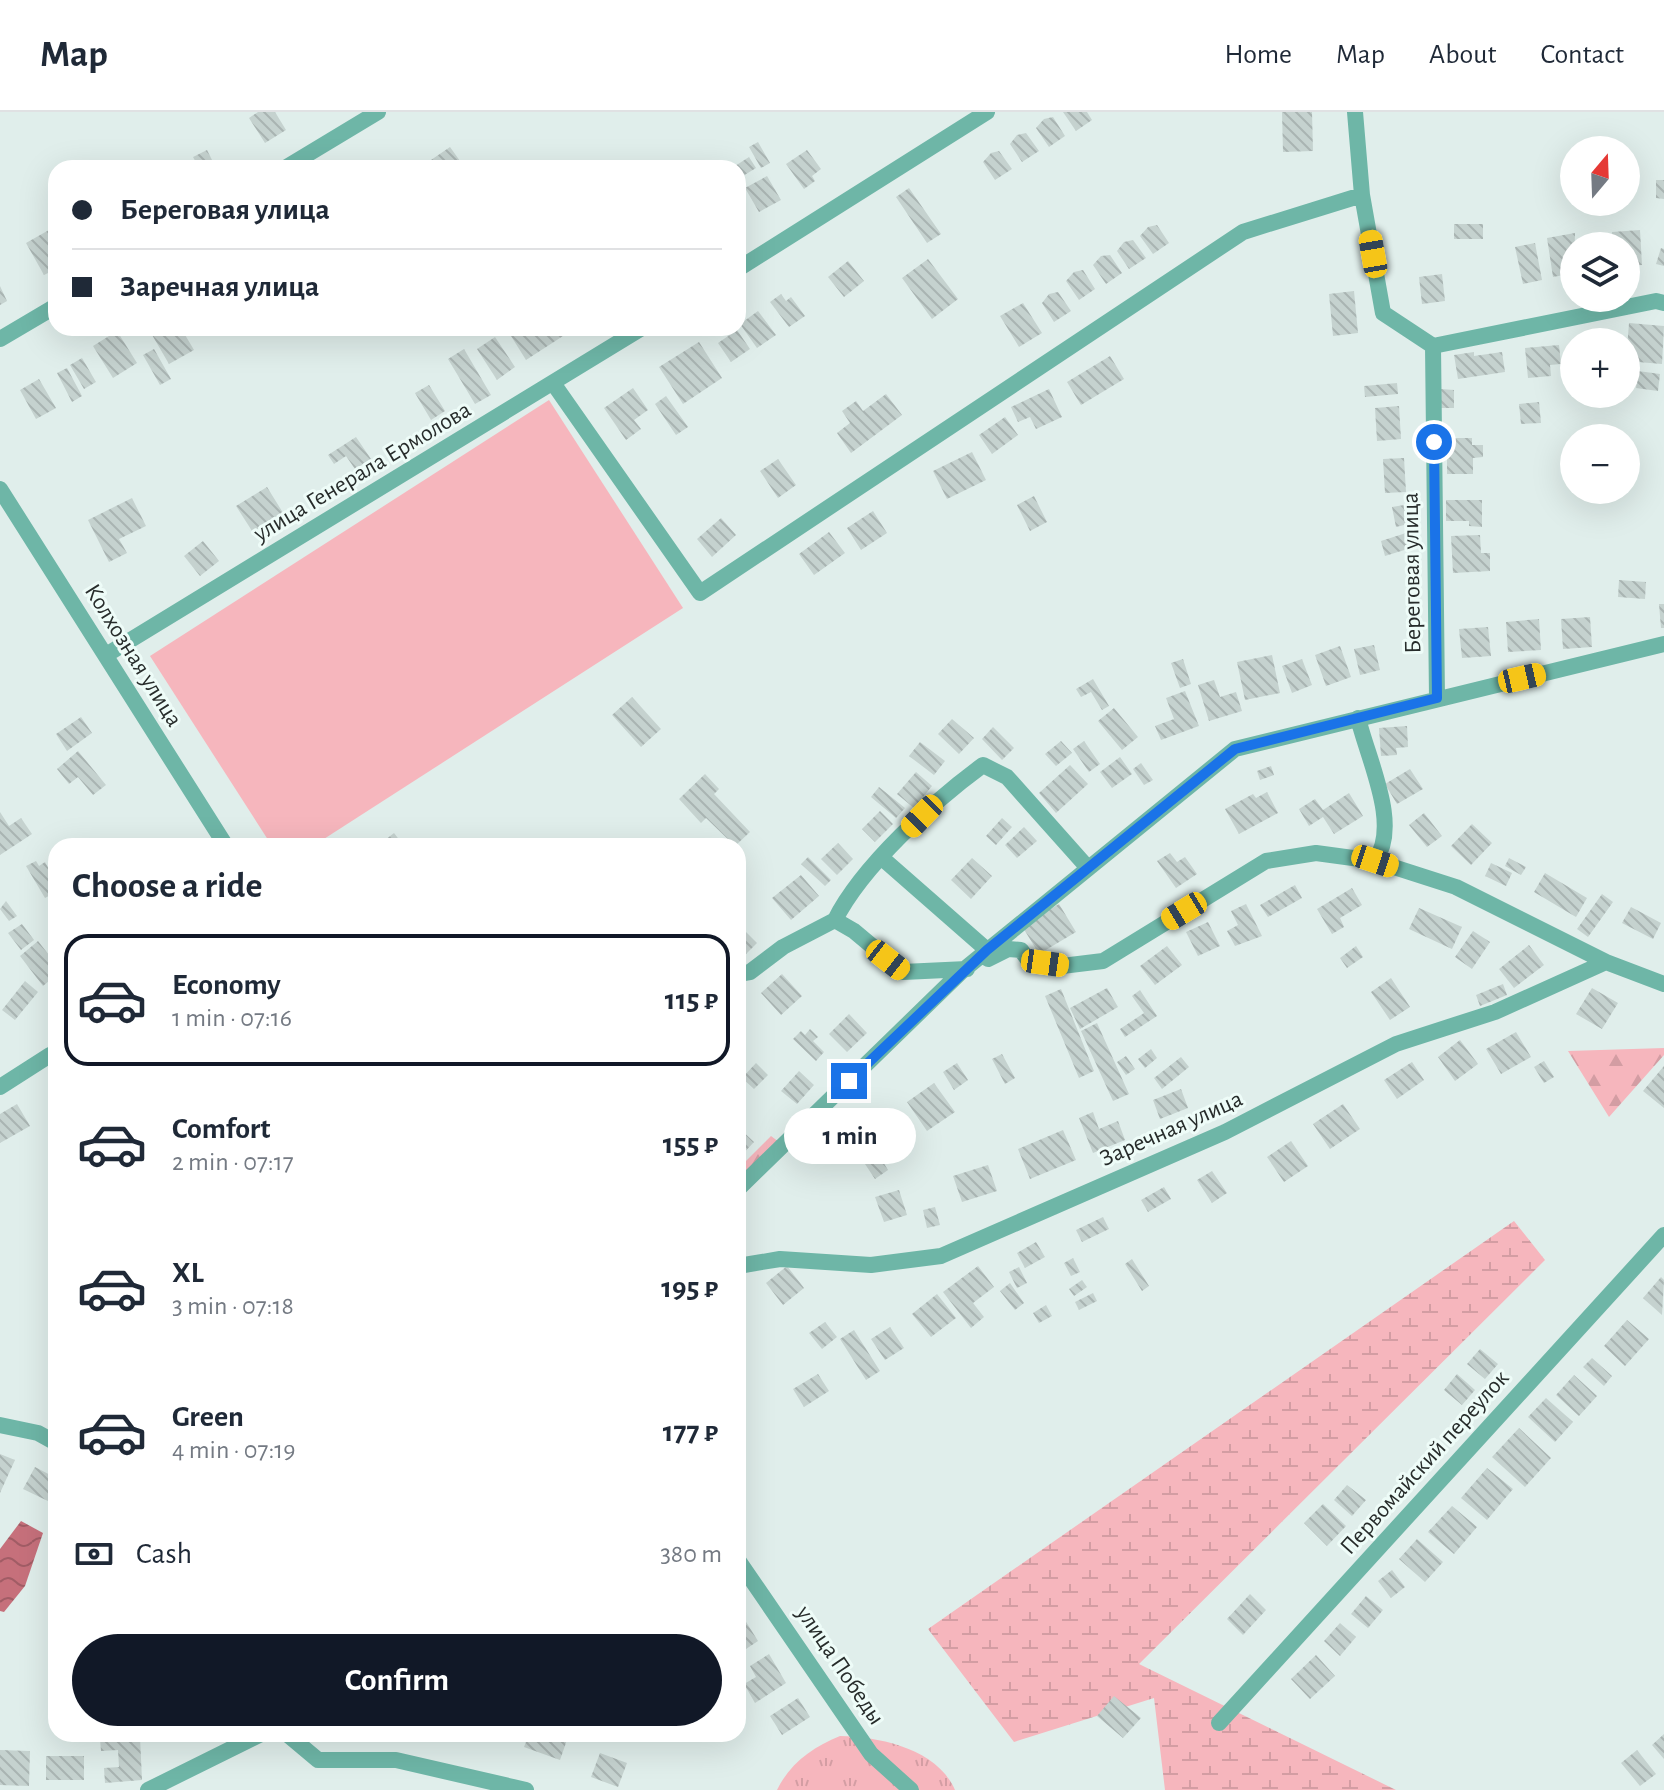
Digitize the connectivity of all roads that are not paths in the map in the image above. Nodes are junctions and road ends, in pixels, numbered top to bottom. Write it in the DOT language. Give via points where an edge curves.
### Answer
graph roads {
  1 [pos="378,112"];
  2 [pos="987,112"];
  3 [pos="1355,112"];
  4 [pos="298,160"];
  5 [pos="1362,195"];
  6 [pos="746,264"];
  7 [pos="1664,303"];
  8 [pos="48,311"];
  9 [pos="629,336"];
  10 [pos="0,339"];
  11 [pos="1433,346"];
  12 [pos="553,383"];
  13 [pos="0,489"];
  14 [pos="1664,644"];
  15 [pos="106,655"];
  16 [pos="1437,698"];
  17 [pos="1358,718"];
  18 [pos="221,838"];
  19 [pos="882,858"];
  20 [pos="1375,861"];
  21 [pos="1088,868"];
  22 [pos="835,920"];
  23 [pos="987,950"];
  24 [pos="1606,962"];
  25 [pos="961,972"];
  26 [pos="746,973"];
  27 [pos="1664,984"];
  28 [pos="48,1056"];
  29 [pos="0,1087"];
  30 [pos="746,1181"];
  31 [pos="1664,1235"];
  32 [pos="746,1265"];
  33 [pos="0,1425"];
  34 [pos="48,1439"];
  35 [pos="746,1572"];
  36 [pos="1219,1723"];
  37 [pos="245,1742"];
  38 [pos="297,1742"];
  39 [pos="148,1790"];
  40 [pos="526,1790"];
  41 [pos="911,1790"];
  1 -- 4 [label="street"];
  2 -- 6 [label="street"];
  3 -- 5 [label="street"];
  5 -- 11 [label="street" via="1383,313"];
  5 -- 12 [label="street" via="1243,232 700,593"];
  7 -- 11 [label="street"];
  8 -- 10 [label="street"];
  9 -- 12 [label="street, улица Генерала Ермолова"];
  11 -- 16 [label="street, Береговая улица"];
  12 -- 15 [label="street, улица Генерала Ермолова"];
  13 -- 15 [label="street, Колхозная улица"];
  14 -- 16 [label="street"];
  15 -- 18 [label="street, Колхозная улица"];
  16 -- 17 [label="street"];
  17 -- 20 [label="street" via="1387,821 1384,847"];
  17 -- 21 [label="street" via="1235,749"];
  19 -- 21 [label="street" via="942,794 983,765 1007,777"];
  19 -- 22 [label="street"];
  19 -- 23 [label="street"];
  20 -- 24 [label="street" via="1456,887"];
  20 -- 25 [label="street" via="1316,853 1266,861 1103,961 1062,966 1029,961 1021,950 1008,949"];
  21 -- 23 [label="street"];
  22 -- 25 [label="street" via="903,972"];
  22 -- 26 [label="street"];
  23 -- 25 [label="street"];
  24 -- 27 [label="street"];
  24 -- 32 [label="street, Заречная улица" via="1495,1012 1396,1044 1225,1132 941,1256 871,1265 780,1259"];
  25 -- 30 [label="street"];
  28 -- 29 [label="street"];
  31 -- 36 [label="street, Первомайский переулок"];
  33 -- 34 [label="street"];
  35 -- 41 [label="street, улица Победы" via="871,1754"];
  37 -- 39 [label="street"];
  38 -- 40 [label="street" via="318,1760 396,1760"];
}
